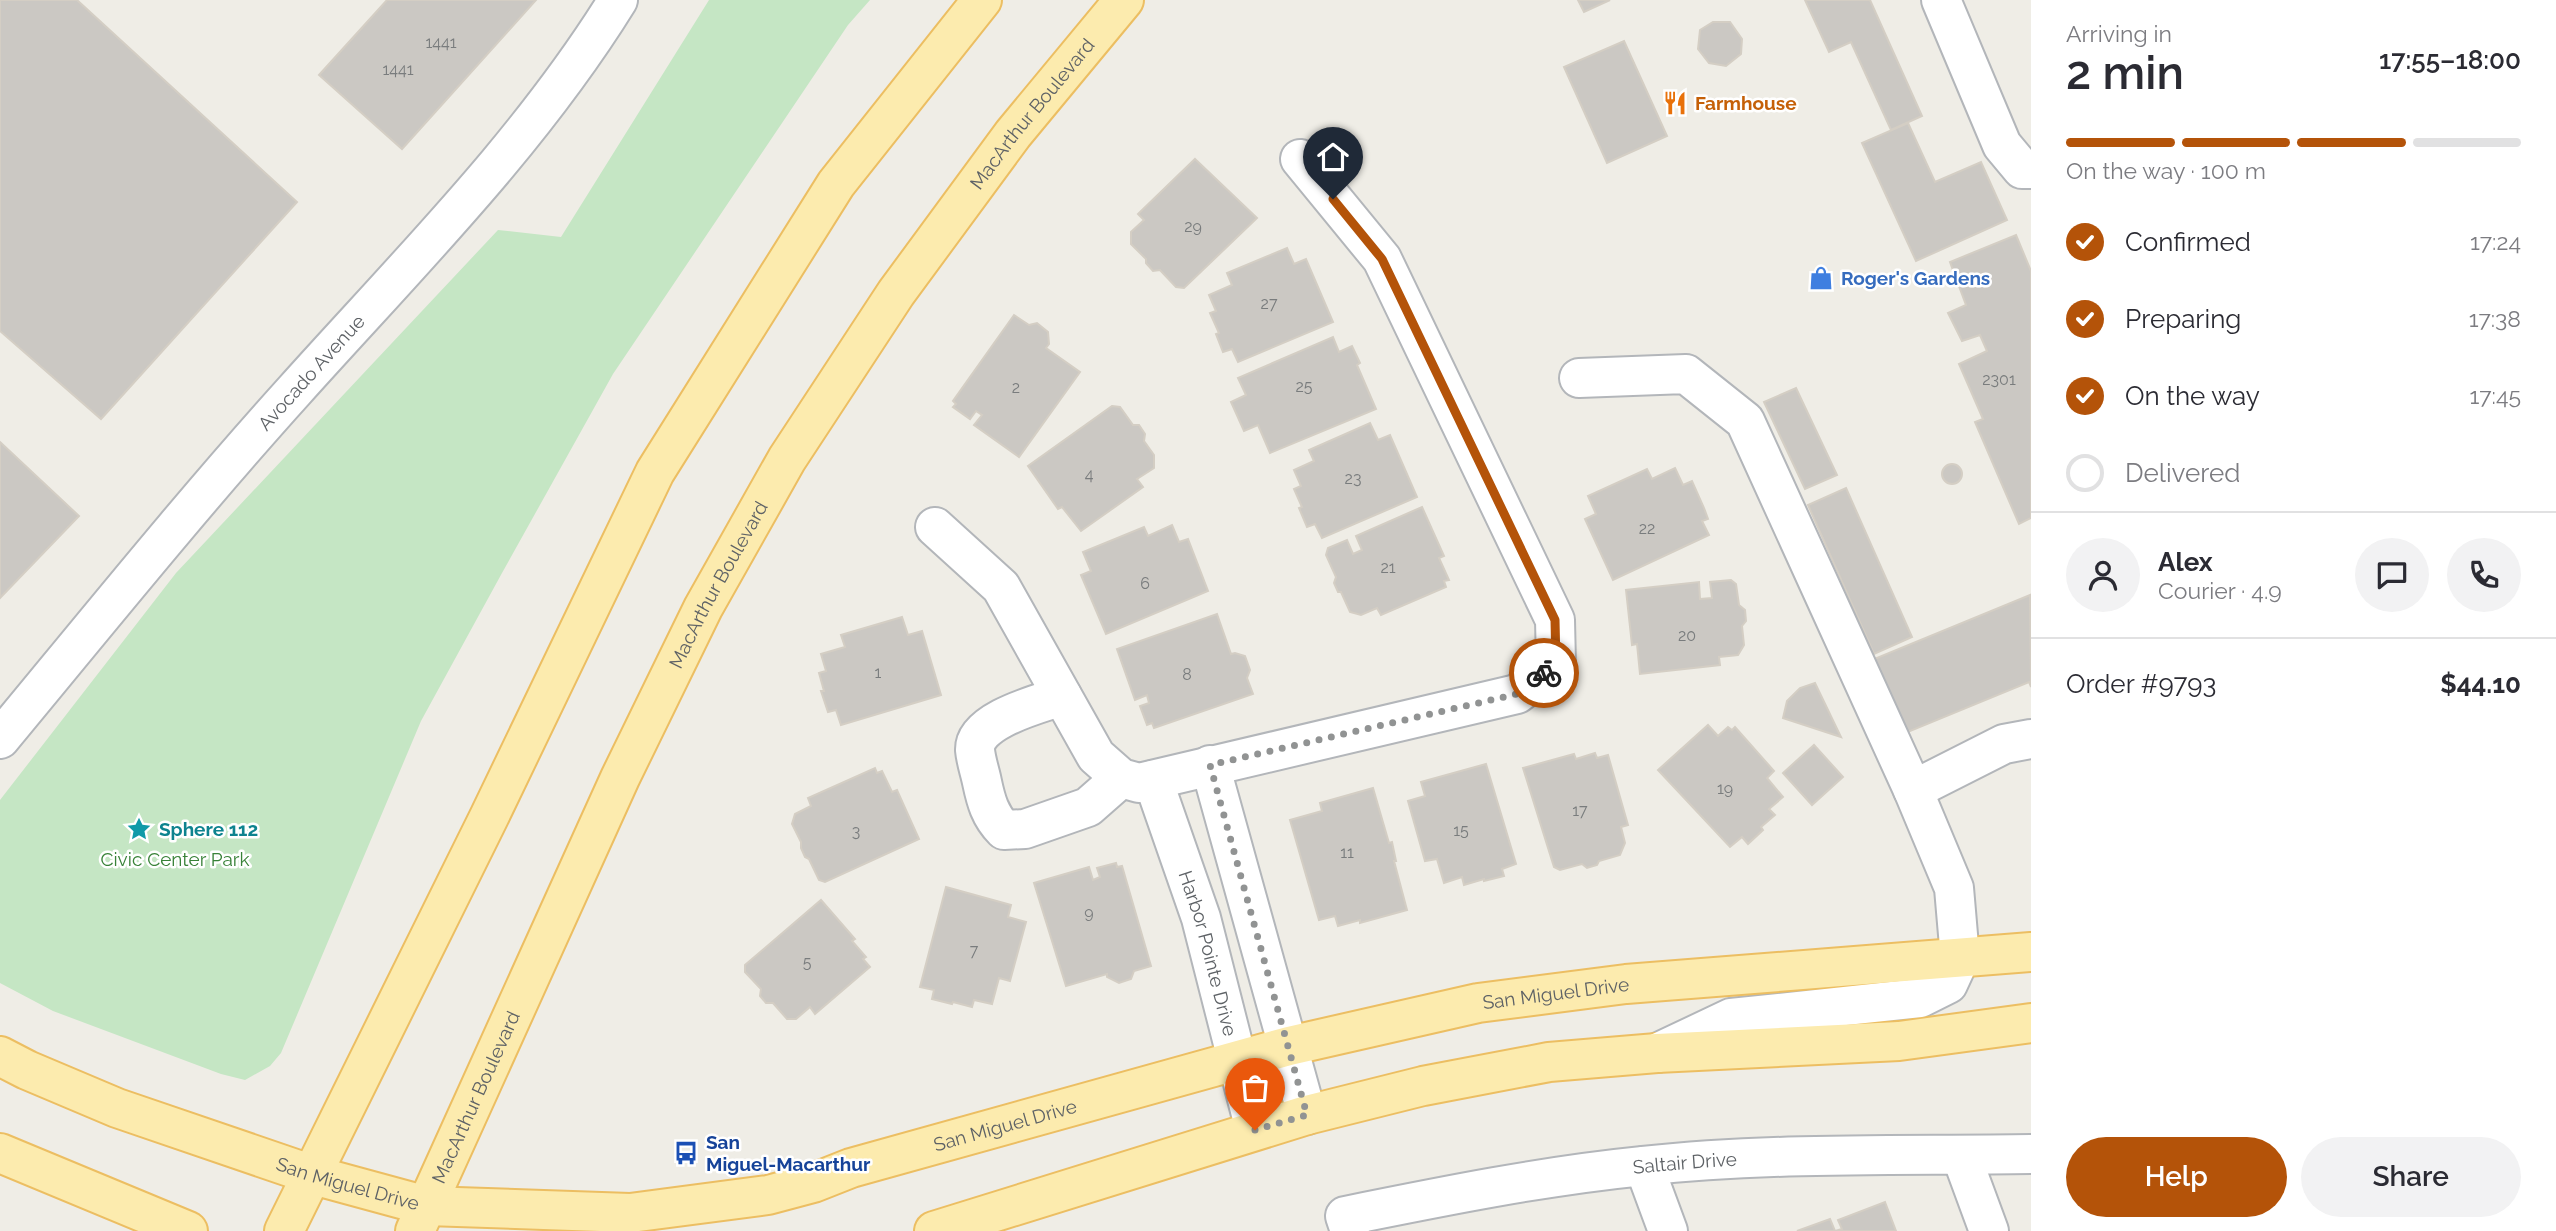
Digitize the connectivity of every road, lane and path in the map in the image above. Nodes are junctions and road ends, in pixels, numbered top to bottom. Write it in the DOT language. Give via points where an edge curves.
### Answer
graph roads {
  1 [pos="618,0"];
  2 [pos="982,0"];
  3 [pos="1124,0"];
  4 [pos="1941,0"];
  5 [pos="1300,159"];
  6 [pos="2031,169"];
  7 [pos="1579,378"];
  8 [pos="936,527"];
  9 [pos="1062,696"];
  10 [pos="0,739"];
  11 [pos="2031,739"];
  12 [pos="1210,765"];
  13 [pos="1137,779"];
  14 [pos="1913,790"];
  15 [pos="2031,952"];
  16 [pos="1960,958"];
  17 [pos="2031,1023"];
  18 [pos="1289,1046"];
  19 [pos="1657,1053"];
  20 [pos="0,1056"];
  21 [pos="1237,1060"];
  22 [pos="1307,1115"];
  23 [pos="1255,1130"];
  24 [pos="0,1153"];
  25 [pos="2031,1154"];
  26 [pos="1961,1155"];
  27 [pos="1644,1166"];
  28 [pos="313,1175"];
  29 [pos="421,1219"];
  30 [pos="1347,1224"];
  31 [pos="188,1231"];
  32 [pos="284,1231"];
  33 [pos="934,1231"];
  34 [pos="1668,1231"];
  35 [pos="1989,1231"];
  1 -- 10 [label="street, Avocado Avenue" via="505,156 221,471"];
  2 -- 28 [label="main road" via="836,184 655,472"];
  3 -- 29 [label="main road, MacArthur Boulevard" via="1013,134 896,293 787,459 702,608"];
  4 -- 6 [label="street" via="2002,145 2022,169"];
  5 -- 12 [label="street" via="1382,259 1555,620 1556,664 1517,694"];
  7 -- 14 [label="street" via="1686,374 1745,421"];
  8 -- 9 [label="street, Harbor Pointe Drive" via="1002,587"];
  9 -- 13 [label="street, Harbor Pointe Drive" via="1096,756"];
  9 -- 13 [label="street" via="1002,718 983,731 975,748 994,820 1004,830 1025,829 1088,807"];
  11 -- 14 [label="street" via="2004,744"];
  12 -- 13 [label="street"];
  12 -- 18 [label="street"];
  13 -- 21 [label="street, Harbor Pointe Drive" via="1201,918"];
  14 -- 16 [label="street" via="1954,888"];
  15 -- 16 [label="main road, San Miguel Drive"];
  16 -- 18 [label="main road, San Miguel Drive" via="1626,984 1478,1003"];
  16 -- 19 [label="street" via="1948,985 1920,998 1731,1018"];
  17 -- 19 [label="main road" via="1899,1041"];
  18 -- 21 [label="main road, San Miguel Drive"];
  18 -- 22 [label="street"];
  19 -- 22 [label="main road" via="1549,1062 1423,1086"];
  20 -- 28 [label="main road, San Miguel Drive" via="117,1108"];
  21 -- 23 [label="street, Harbor Pointe Drive"];
  21 -- 29 [label="main road, San Miguel Drive" via="768,1195 630,1213"];
  22 -- 23 [label="main road"];
  23 -- 33 [label="main road"];
  24 -- 31 [label="main road"];
  25 -- 26 [label="street, Saltair Drive"];
  26 -- 27 [label="street, Saltair Drive" via="1794,1155"];
  26 -- 35 [label="street"];
  27 -- 30 [label="street, Saltair Drive" via="1493,1186"];
  27 -- 34 [label="street"];
  28 -- 29 [label="main road, San Miguel Drive"];
  28 -- 32 [label="main road"];
}
